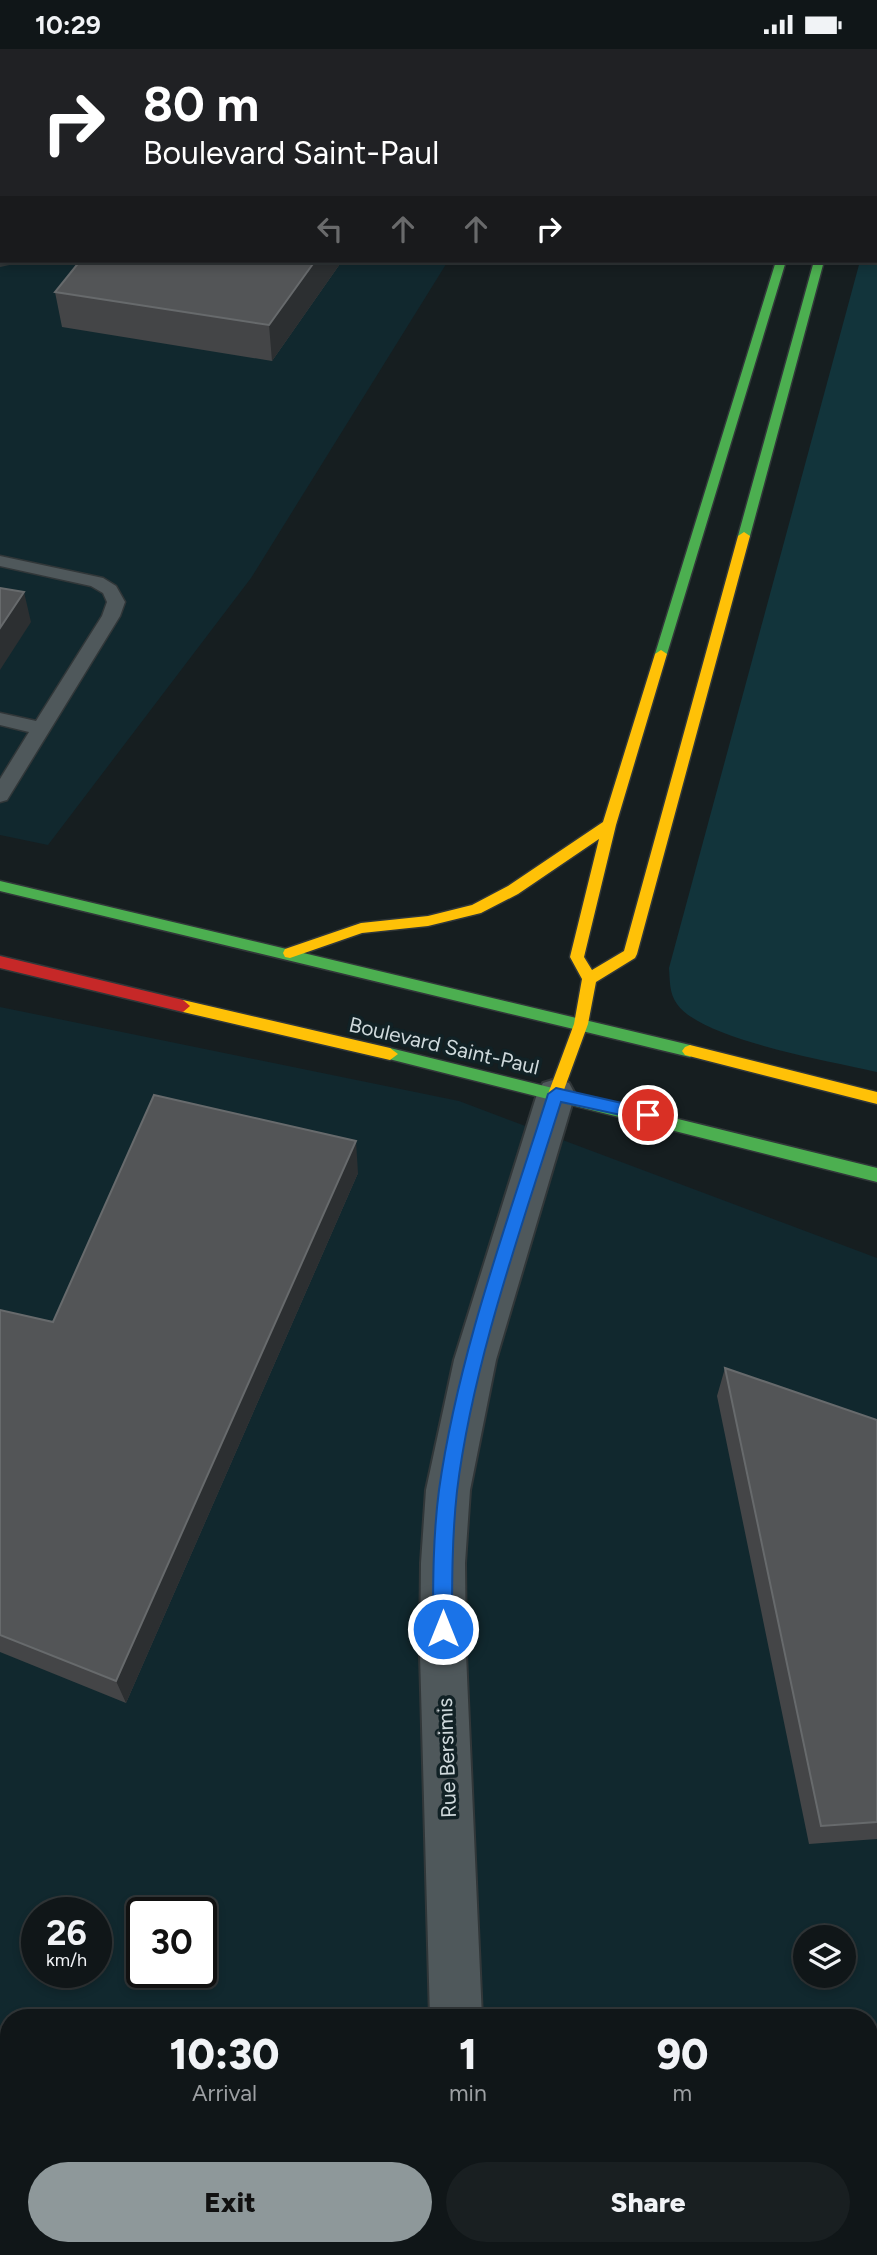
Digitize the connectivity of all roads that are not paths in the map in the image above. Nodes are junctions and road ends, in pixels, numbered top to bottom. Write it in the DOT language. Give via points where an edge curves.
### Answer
graph roads {
  1 [pos="780,263"];
  2 [pos="818,263"];
  3 [pos="0,561"];
  4 [pos="0,719"];
  5 [pos="41,728"];
  6 [pos="0,795"];
  7 [pos="609,825"];
  8 [pos="0,886"];
  9 [pos="290,953"];
  10 [pos="0,961"];
  11 [pos="589,979"];
  12 [pos="581,1024"];
  13 [pos="556,1094"];
  14 [pos="877,1098"];
  15 [pos="877,1175"];
  16 [pos="456,2009"];
  1 -- 7 [label="main road"];
  2 -- 11 [label="main road" via="629,954"];
  3 -- 5 [label="lane" via="97,582 110,590 116,602"];
  4 -- 5 [label="lane"];
  5 -- 6 [label="lane"];
  7 -- 9 [label="main road" via="513,890 476,909 428,921 361,928"];
  7 -- 11 [label="main road" via="577,957"];
  8 -- 9 [label="main road"];
  9 -- 12 [label="main road"];
  10 -- 13 [label="main road, Boulevard Saint-Paul"];
  11 -- 12 [label="main road"];
  12 -- 13 [label="main road"];
  12 -- 14 [label="main road"];
  13 -- 15 [label="main road, Boulevard Saint-Paul"];
  13 -- 16 [label="street, Rue Bersimis" via="475,1360 448,1490 443,1654"];
}
